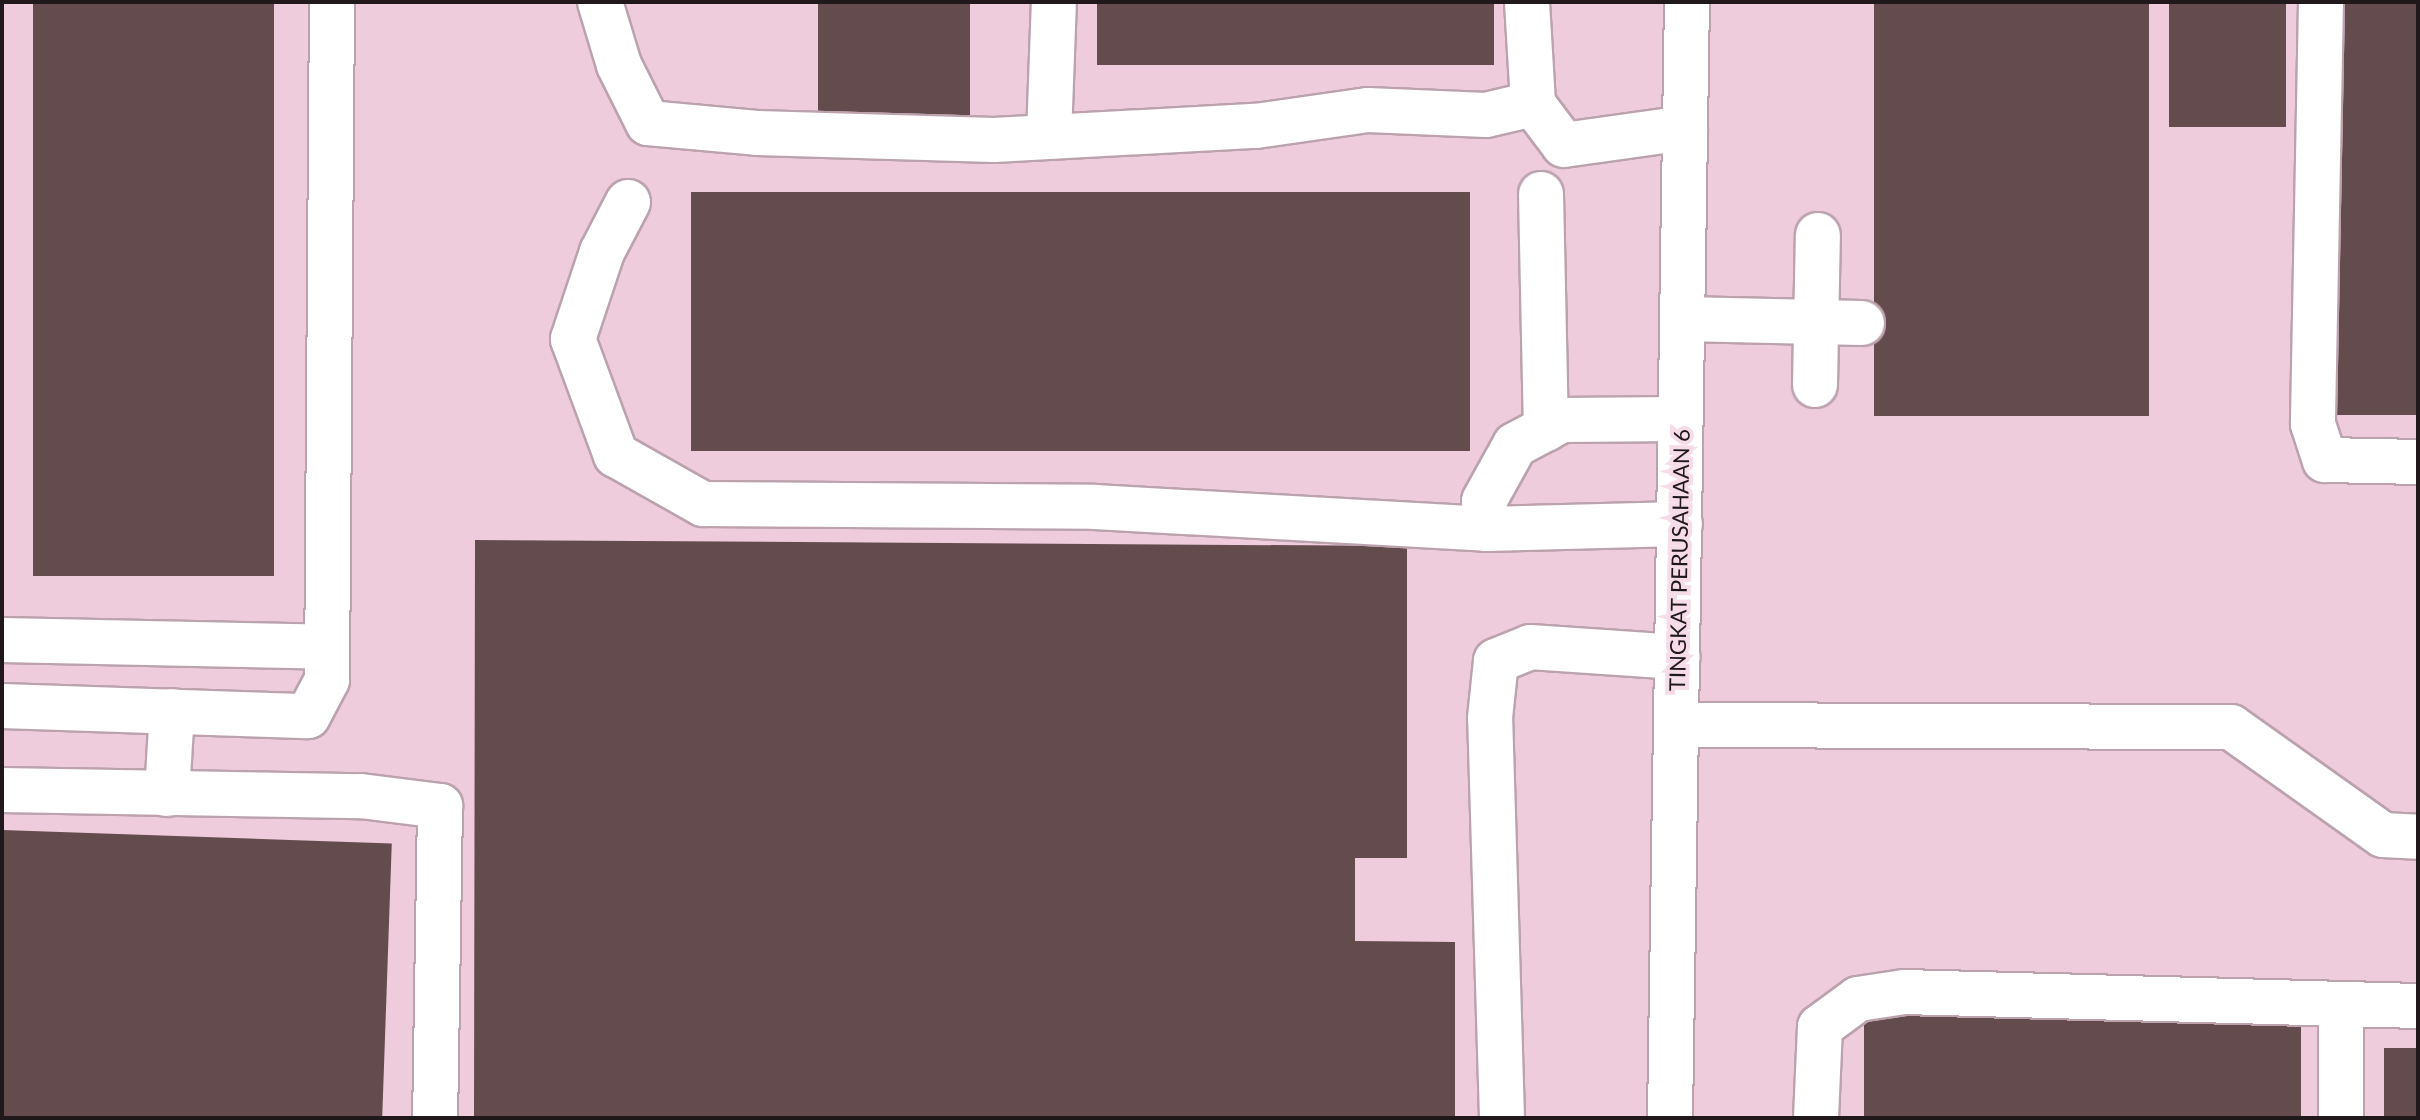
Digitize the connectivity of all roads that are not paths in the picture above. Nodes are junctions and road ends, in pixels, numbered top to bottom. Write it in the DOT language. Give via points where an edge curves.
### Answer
graph roads {
  1 [pos="332,2"];
  2 [pos="600,2"];
  3 [pos="1054,2"];
  4 [pos="1527,2"];
  5 [pos="1687,2"];
  6 [pos="2321,2"];
  7 [pos="1533,104"];
  8 [pos="1685,128"];
  9 [pos="1049,136"];
  10 [pos="1541,194"];
  11 [pos="628,202"];
  12 [pos="1818,235"];
  13 [pos="1683,319"];
  14 [pos="1813,322"];
  15 [pos="1862,323"];
  16 [pos="1815,385"];
  17 [pos="1681,419"];
  18 [pos="1546,429"];
  19 [pos="2418,462"];
  20 [pos="1680,524"];
  21 [pos="1486,529"];
  22 [pos="2,640"];
  23 [pos="327,647"];
  24 [pos="1678,657"];
  25 [pos="2,706"];
  26 [pos="172,711"];
  27 [pos="1677,725"];
  28 [pos="2,790"];
  29 [pos="167,794"];
  30 [pos="2418,837"];
  31 [pos="2341,1004"];
  32 [pos="2418,1006"];
  33 [pos="435,1118"];
  34 [pos="1502,1118"];
  35 [pos="1670,1118"];
  36 [pos="1816,1118"];
  37 [pos="2341,1118"];
  1 -- 23 [label="street"];
  2 -- 9 [label="street" via="619,65 648,123 757,133"];
  3 -- 9 [label="street"];
  4 -- 7 [label="street"];
  5 -- 8 [label="street, TINGKAT PERUSAHAAN 6"];
  6 -- 19 [label="street" via="2313,424 2325,460"];
  7 -- 8 [label="street" via="1564,145"];
  7 -- 9 [label="street" via="1486,115 1368,110 1256,126"];
  8 -- 13 [label="street, TINGKAT PERUSAHAAN 6"];
  10 -- 18 [label="street"];
  11 -- 21 [label="street" via="602,252 573,339 616,455 703,504 1095,507"];
  12 -- 14 [label="street"];
  13 -- 14 [label="street"];
  13 -- 17 [label="street, TINGKAT PERUSAHAAN 6"];
  14 -- 15 [label="street"];
  14 -- 16 [label="street"];
  17 -- 18 [label="street" via="1562,420"];
  17 -- 20 [label="street, TINGKAT PERUSAHAAN 6"];
  18 -- 21 [label="street" via="1515,445 1484,501"];
  20 -- 21 [label="street"];
  20 -- 24 [label="street, TINGKAT PERUSAHAAN 6"];
  22 -- 23 [label="street"];
  23 -- 26 [label="street" via="327,680 308,716"];
  24 -- 27 [label="street, TINGKAT PERUSAHAAN 6"];
  24 -- 34 [label="street" via="1530,647 1496,661 1490,718"];
  25 -- 26 [label="street"];
  26 -- 29 [label="street"];
  27 -- 30 [label="street" via="2231,727 2383,835"];
  27 -- 35 [label="street, TINGKAT PERUSAHAAN 6"];
  28 -- 29 [label="street"];
  29 -- 33 [label="street" via="361,796 440,806"];
  31 -- 32 [label="street"];
  31 -- 36 [label="street" via="1904,992 1858,999 1820,1027"];
  31 -- 37 [label="street"];
}
